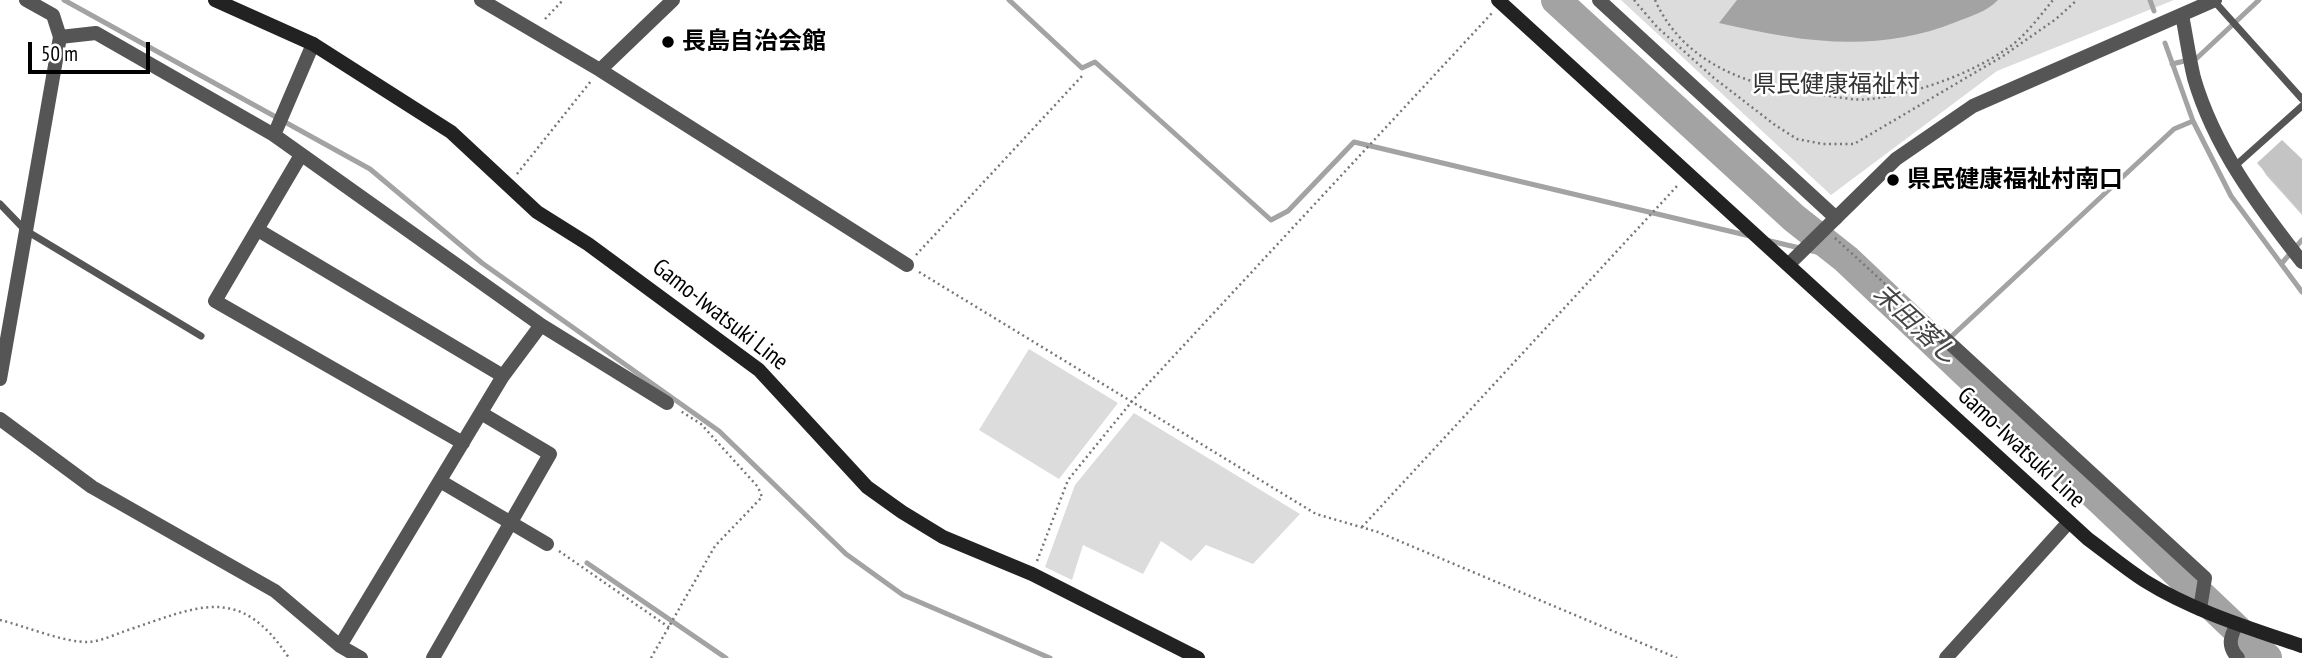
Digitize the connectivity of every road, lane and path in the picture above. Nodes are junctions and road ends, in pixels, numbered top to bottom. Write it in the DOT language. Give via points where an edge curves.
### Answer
graph roads {
  1 [pos="26,0"];
  2 [pos="215,0"];
  3 [pos="481,0"];
  4 [pos="563,0"];
  5 [pos="673,0"];
  6 [pos="1600,0"];
  7 [pos="1634,0"];
  8 [pos="1655,0"];
  9 [pos="2053,0"];
  10 [pos="2077,0"];
  11 [pos="2215,0"];
  12 [pos="1500,1"];
  13 [pos="2182,15"];
  14 [pos="533,32"];
  15 [pos="60,37"];
  16 [pos="313,44"];
  17 [pos="600,70"];
  18 [pos="1082,76"];
  19 [pos="2302,99"];
  20 [pos="2302,106"];
  21 [pos="274,135"];
  22 [pos="301,155"];
  23 [pos="2235,166"];
  24 [pos="1688,173"];
  25 [pos="508,185"];
  26 [pos="0,204"];
  27 [pos="1830,223"];
  28 [pos="25,230"];
  29 [pos="258,230"];
  30 [pos="2302,262"];
  31 [pos="1789,264"];
  32 [pos="907,265"];
  33 [pos="541,326"];
  34 [pos="1941,335"];
  35 [pos="201,336"];
  36 [pos="503,376"];
  37 [pos="0,379"];
  38 [pos="1133,400"];
  39 [pos="667,403"];
  40 [pos="481,413"];
  41 [pos="0,419"];
  42 [pos="463,443"];
  43 [pos="440,481"];
  44 [pos="512,522"];
  45 [pos="2068,523"];
  46 [pos="1362,527"];
  47 [pos="547,544"];
  48 [pos="1032,574"];
  49 [pos="2200,608"];
  50 [pos="0,620"];
  51 [pos="2237,624"];
  52 [pos="670,628"];
  53 [pos="340,646"];
  54 [pos="2302,646"];
  55 [pos="289,658"];
  56 [pos="361,658"];
  57 [pos="433,658"];
  58 [pos="651,658"];
  59 [pos="1198,658"];
  60 [pos="1677,658"];
  61 [pos="1946,658"];
  62 [pos="2238,658"];
  1 -- 15 [label="street" via="53,15"];
  2 -- 16 [label="main road, Gamo-Iwatsuki Line"];
  3 -- 14 [label="street"];
  4 -- 14 [label="path"];
  5 -- 17 [label="street"];
  6 -- 27 [label="street"];
  7 -- 10 [label="path" via="1714,78 1775,125 1797,139 1823,144 1854,144 2003,56"];
  8 -- 9 [label="path" via="1675,31 1704,61 1726,72 1776,89 1867,100 1913,90 1985,61 2007,49"];
  11 -- 13 [label="street"];
  11 -- 19 [label="lane"];
  12 -- 24 [label="main road, Gamo-Iwatsuki Line"];
  12 -- 38 [label="path"];
  13 -- 23 [label="street" via="2195,79"];
  13 -- 27 [label="street" via="1973,106 1896,159"];
  14 -- 17 [label="street"];
  15 -- 21 [label="street" via="96,33"];
  15 -- 28 [label="street"];
  16 -- 21 [label="street"];
  16 -- 25 [label="main road, Gamo-Iwatsuki Line" via="451,132"];
  17 -- 25 [label="path"];
  17 -- 32 [label="street"];
  18 -- 32 [label="path"];
  20 -- 23 [label="lane"];
  21 -- 22 [label="street"];
  22 -- 29 [label="street"];
  22 -- 33 [label="street"];
  23 -- 30 [label="street" via="2252,198"];
  24 -- 31 [label="main road, Gamo-Iwatsuki Line"];
  24 -- 46 [label="path"];
  25 -- 48 [label="main road, Gamo-Iwatsuki Line" via="537,212 588,244 759,370 867,487 943,537"];
  26 -- 28 [label="lane"];
  27 -- 31 [label="street"];
  27 -- 34 [label="path"];
  28 -- 35 [label="lane"];
  28 -- 37 [label="street"];
  29 -- 36 [label="street"];
  29 -- 42 [label="street" via="215,301"];
  31 -- 45 [label="main road, Gamo-Iwatsuki Line"];
  32 -- 38 [label="path"];
  33 -- 36 [label="street"];
  33 -- 39 [label="street"];
  34 -- 49 [label="street" via="2205,578"];
  36 -- 40 [label="street"];
  38 -- 46 [label="path" via="1316,514"];
  38 -- 48 [label="path" via="1068,480"];
  39 -- 52 [label="path" via="701,424 762,497 715,546"];
  40 -- 42 [label="street"];
  40 -- 44 [label="street" via="550,454"];
  41 -- 53 [label="street" via="92,487 275,591"];
  42 -- 43 [label="street"];
  43 -- 44 [label="street"];
  43 -- 53 [label="street"];
  44 -- 47 [label="street"];
  44 -- 57 [label="street"];
  45 -- 49 [label="main road, Gamo-Iwatsuki Line" via="2147,582"];
  45 -- 61 [label="street"];
  46 -- 60 [label="path"];
  47 -- 52 [label="path"];
  48 -- 59 [label="main road, Gamo-Iwatsuki Line"];
  49 -- 51 [label="main road, Gamo-Iwatsuki Line"];
  50 -- 55 [label="path" via="89,642 195,608 229,608 266,626"];
  51 -- 54 [label="main road, Gamo-Iwatsuki Line"];
  51 -- 62 [label="street" via="2230,638"];
  52 -- 58 [label="path"];
  53 -- 56 [label="street"];
}
